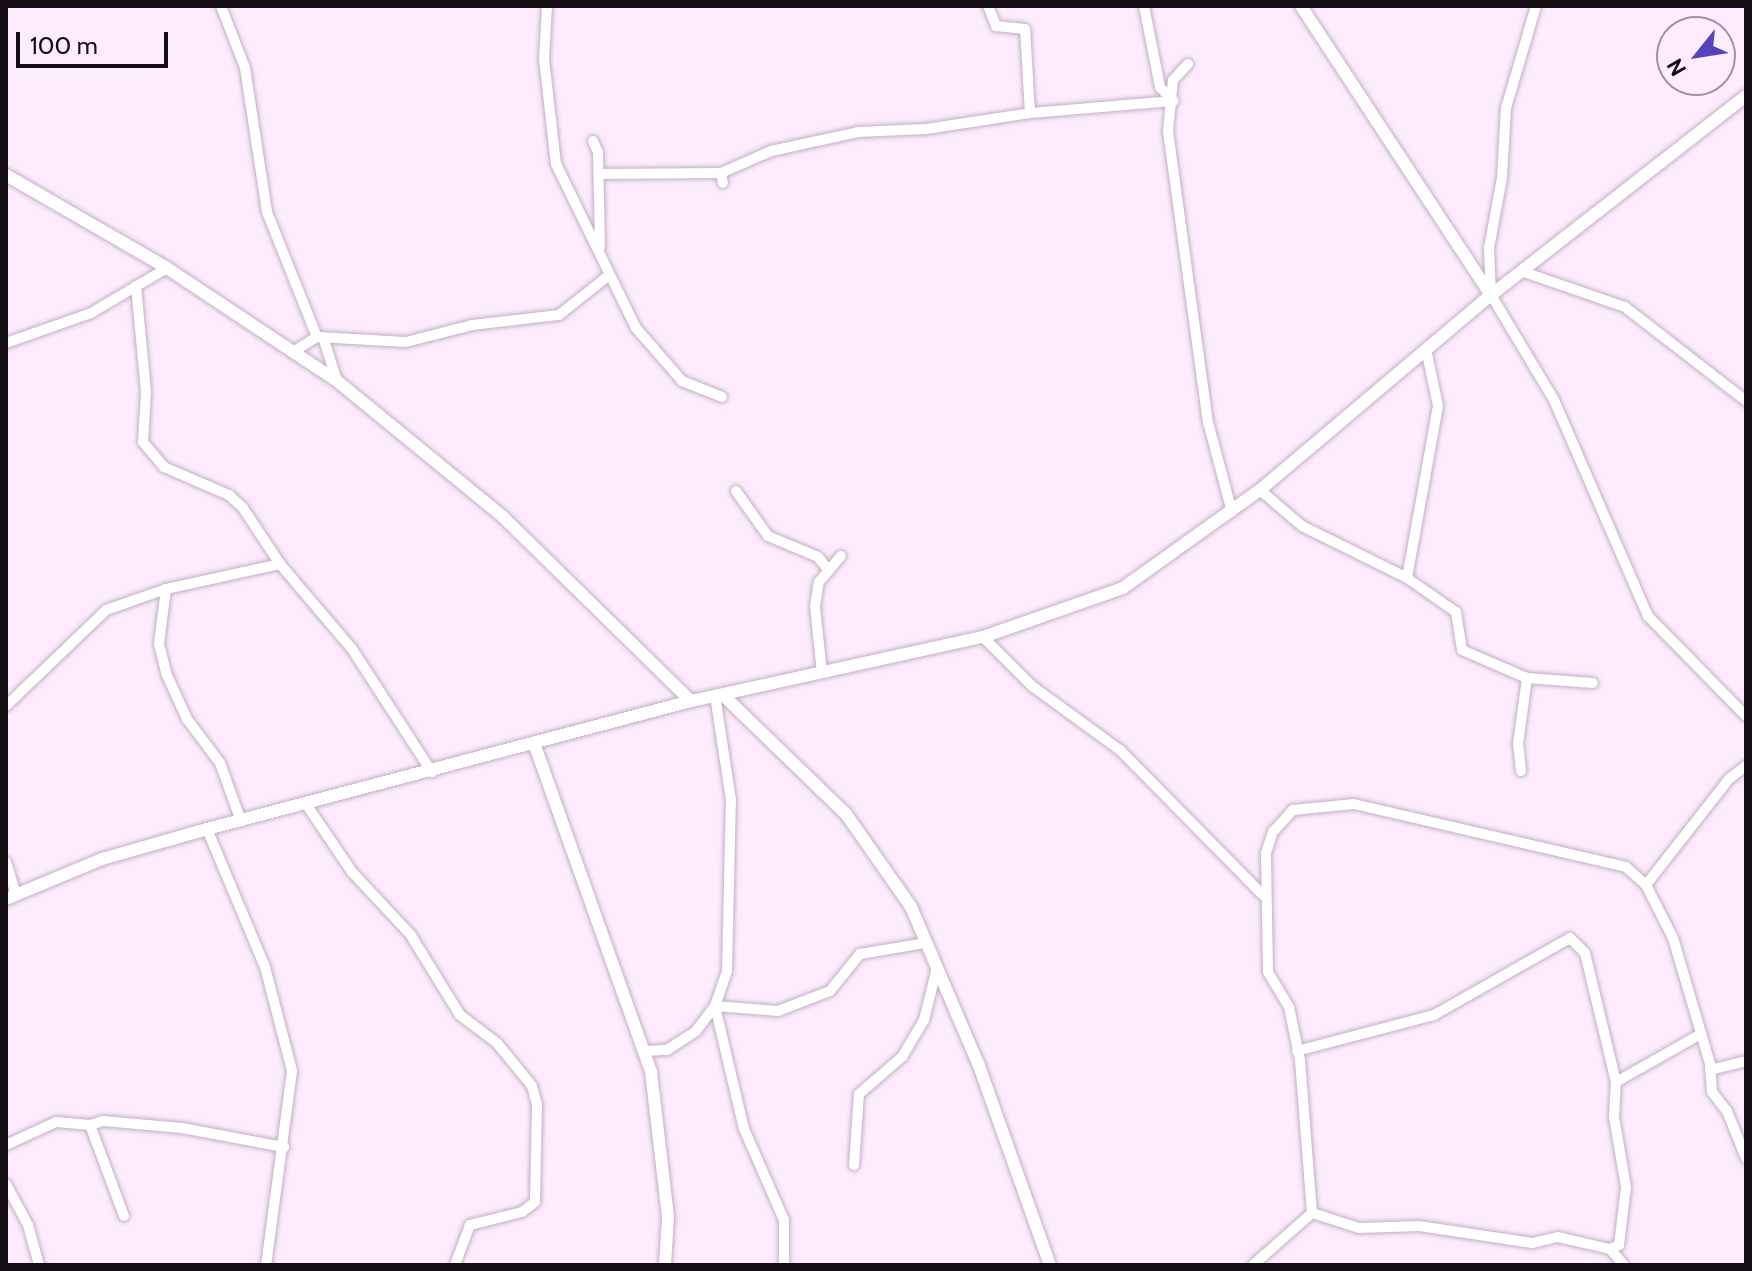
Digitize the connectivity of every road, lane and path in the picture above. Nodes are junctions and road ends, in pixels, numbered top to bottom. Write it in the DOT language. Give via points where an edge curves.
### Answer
graph roads {
  1 [pos="221,6"];
  2 [pos="547,6"];
  3 [pos="988,6"];
  4 [pos="1144,6"];
  5 [pos="1301,6"];
  6 [pos="1536,6"];
  7 [pos="1188,64"];
  8 [pos="1746,96"];
  9 [pos="1173,101"];
  10 [pos="1030,113"];
  11 [pos="593,141"];
  12 [pos="600,174"];
  13 [pos="6,175"];
  14 [pos="600,253"];
  15 [pos="167,268"];
  16 [pos="1521,271"];
  17 [pos="608,276"];
  18 [pos="136,286"];
  19 [pos="1491,295"];
  20 [pos="6,328"];
  21 [pos="320,337"];
  22 [pos="10,342"];
  23 [pos="1426,349"];
  24 [pos="296,350"];
  25 [pos="337,381"];
  26 [pos="722,397"];
  27 [pos="1746,401"];
  28 [pos="1260,490"];
  29 [pos="736,491"];
  30 [pos="1232,512"];
  31 [pos="841,556"];
  32 [pos="280,564"];
  33 [pos="827,568"];
  34 [pos="1407,578"];
  35 [pos="166,589"];
  36 [pos="983,637"];
  37 [pos="822,673"];
  38 [pos="1527,678"];
  39 [pos="1593,683"];
  40 [pos="719,696"];
  41 [pos="691,701"];
  42 [pos="6,706"];
  43 [pos="1746,716"];
  44 [pos="535,746"];
  45 [pos="1746,766"];
  46 [pos="1521,771"];
  47 [pos="432,772"];
  48 [pos="306,804"];
  49 [pos="241,821"];
  50 [pos="207,829"];
  51 [pos="6,862"];
  52 [pos="1646,885"];
  53 [pos="1263,895"];
  54 [pos="11,896"];
  55 [pos="926,943"];
  56 [pos="937,968"];
  57 [pos="715,1006"];
  58 [pos="1701,1034"];
  59 [pos="645,1051"];
  60 [pos="1297,1051"];
  61 [pos="1746,1061"];
  62 [pos="1710,1070"];
  63 [pos="1616,1082"];
  64 [pos="90,1125"];
  65 [pos="6,1145"];
  66 [pos="284,1147"];
  67 [pos="1746,1158"];
  68 [pos="854,1165"];
  69 [pos="6,1184"];
  70 [pos="1312,1213"];
  71 [pos="124,1216"];
  72 [pos="1610,1249"];
  73 [pos="39,1265"];
  74 [pos="266,1265"];
  75 [pos="455,1265"];
  76 [pos="665,1265"];
  77 [pos="784,1265"];
  78 [pos="1050,1265"];
  79 [pos="1253,1265"];
  80 [pos="1624,1265"];
  1 -- 21 [label="street" via="245,68 267,212"];
  2 -- 14 [label="street" via="544,59 556,164"];
  3 -- 10 [label="street" via="996,26 1025,29"];
  4 -- 9 [label="street" via="1160,87"];
  5 -- 19 [label="street"];
  6 -- 19 [label="street" via="1506,108 1502,178 1489,248"];
  7 -- 9 [label="street" via="1173,80"];
  8 -- 16 [label="street"];
  9 -- 10 [label="street"];
  9 -- 30 [label="street" via="1168,131 1194,337 1208,422"];
  10 -- 12 [label="street" via="926,129 858,132 771,151 722,178"];
  11 -- 12 [label="street"];
  12 -- 14 [label="street"];
  13 -- 15 [label="street"];
  14 -- 17 [label="street"];
  15 -- 18 [label="street"];
  15 -- 24 [label="street"];
  16 -- 19 [label="street"];
  16 -- 27 [label="street" via="1625,307"];
  17 -- 21 [label="street" via="559,315 472,325 406,342"];
  17 -- 26 [label="street" via="667,368 682,381"];
  18 -- 22 [label="street" via="91,313"];
  18 -- 32 [label="street" via="146,392 143,442 164,467 229,495"];
  19 -- 23 [label="street"];
  19 -- 43 [label="street" via="1554,400 1648,616"];
  20 -- 22 [label="street"];
  21 -- 24 [label="street"];
  21 -- 25 [label="street"];
  23 -- 28 [label="street"];
  23 -- 34 [label="street" via="1438,406"];
  24 -- 25 [label="street"];
  25 -- 41 [label="street" via="503,517"];
  28 -- 30 [label="street"];
  28 -- 34 [label="street" via="1302,526"];
  29 -- 33 [label="street" via="768,536 818,557"];
  30 -- 36 [label="street" via="1123,588"];
  31 -- 33 [label="street"];
  32 -- 35 [label="street"];
  32 -- 47 [label="street" via="352,649"];
  33 -- 37 [label="street" via="815,606"];
  34 -- 38 [label="street" via="1456,612 1462,650"];
  35 -- 42 [label="street" via="106,610"];
  35 -- 49 [label="street" via="159,644 166,673 187,719 220,763"];
  36 -- 37 [label="street"];
  36 -- 53 [label="street" via="1032,686 1121,751"];
  37 -- 40 [label="street"];
  38 -- 39 [label="street"];
  38 -- 46 [label="street" via="1518,744"];
  40 -- 41 [label="street"];
  40 -- 55 [label="street" via="846,814 887,868"];
  40 -- 57 [label="street" via="731,800 727,971"];
  41 -- 44 [label="street"];
  44 -- 47 [label="street"];
  44 -- 59 [label="street"];
  45 -- 52 [label="street" via="1729,779"];
  47 -- 48 [label="street"];
  48 -- 49 [label="street"];
  48 -- 75 [label="street" via="352,872 410,934 460,1015 497,1043 532,1086 537,1105 535,1202 522,1212 470,1225"];
  49 -- 50 [label="street"];
  50 -- 54 [label="street" via="102,859"];
  50 -- 66 [label="street" via="265,967 292,1071"];
  51 -- 54 [label="street"];
  52 -- 53 [label="street" via="1626,867 1388,808 1317,805 1293,810 1273,832 1267,843"];
  52 -- 58 [label="street" via="1673,938"];
  53 -- 60 [label="street" via="1268,972 1283,992"];
  55 -- 56 [label="street"];
  55 -- 57 [label="street" via="860,954 830,991 778,1011"];
  56 -- 68 [label="street" via="924,1020 902,1057 859,1094"];
  56 -- 78 [label="street" via="978,1063"];
  57 -- 59 [label="street" via="681,1044"];
  57 -- 77 [label="street" via="744,1129 784,1220"];
  58 -- 62 [label="street"];
  58 -- 63 [label="street"];
  59 -- 76 [label="street" via="668,1217"];
  60 -- 63 [label="street" via="1434,1015 1570,938 1585,953"];
  60 -- 70 [label="street" via="1312,1167"];
  61 -- 62 [label="street"];
  62 -- 67 [label="street" via="1712,1092 1727,1111"];
  63 -- 72 [label="street" via="1614,1117 1626,1187 1619,1245"];
  64 -- 65 [label="street" via="56,1122"];
  64 -- 66 [label="street" via="103,1121 182,1128"];
  64 -- 71 [label="street"];
  66 -- 74 [label="street"];
  69 -- 73 [label="street" via="28,1225"];
  70 -- 72 [label="street" via="1359,1228 1419,1226 1532,1243 1558,1237"];
  70 -- 79 [label="street"];
  72 -- 80 [label="street"];
}
